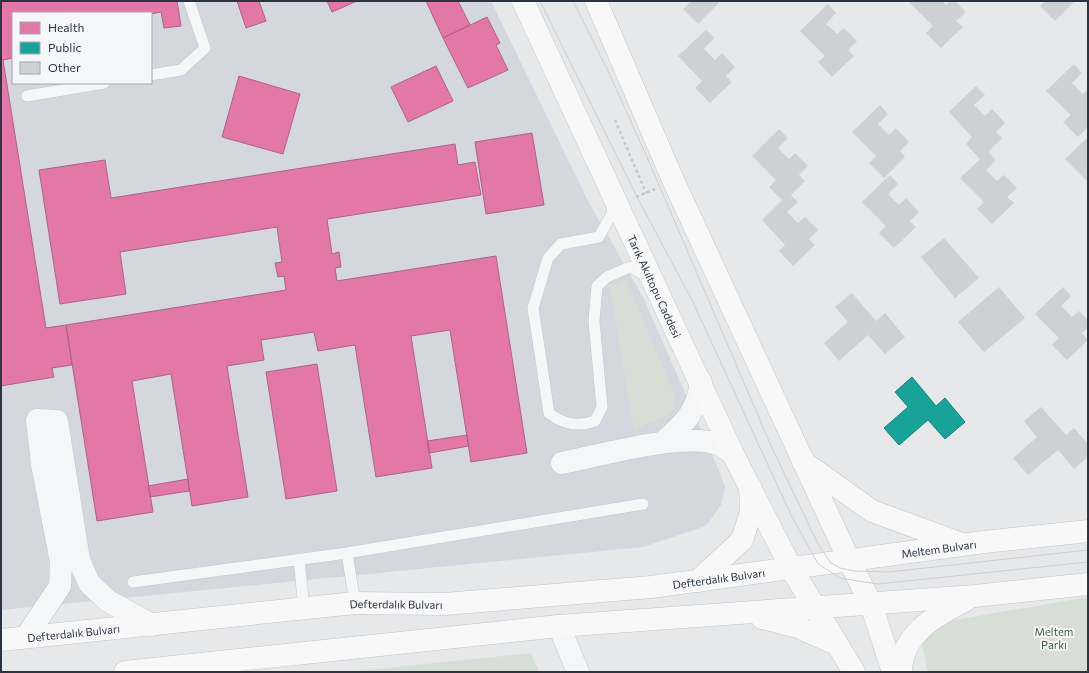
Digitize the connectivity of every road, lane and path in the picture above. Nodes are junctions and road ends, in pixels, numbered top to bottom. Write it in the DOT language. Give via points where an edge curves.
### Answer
graph roads {
  1 [pos="189,1"];
  2 [pos="523,1"];
  3 [pos="596,1"];
  4 [pos="152,75"];
  5 [pos="98,84"];
  6 [pos="27,96"];
  7 [pos="615,120"];
  8 [pos="603,170"];
  9 [pos="673,180"];
  10 [pos="646,193"];
  11 [pos="619,205"];
  12 [pos="654,280"];
  13 [pos="701,382"];
  14 [pos="663,442"];
  15 [pos="733,454"];
  16 [pos="803,462"];
  17 [pos="562,463"];
  18 [pos="750,486"];
  19 [pos="643,504"];
  20 [pos="1088,531"];
  21 [pos="965,545"];
  22 [pos="347,553"];
  23 [pos="299,559"];
  24 [pos="849,560"];
  25 [pos="791,568"];
  26 [pos="698,581"];
  27 [pos="133,582"];
  28 [pos="1088,584"];
  29 [pos="975,596"];
  30 [pos="354,603"];
  31 [pos="871,604"];
  32 [pos="304,608"];
  33 [pos="816,608"];
  34 [pos="723,615"];
  35 [pos="152,625"];
  36 [pos="559,626"];
  37 [pos="26,637"];
  38 [pos="1,640"];
  39 [pos="838,645"];
  40 [pos="125,672"];
  41 [pos="578,672"];
  42 [pos="854,672"];
  43 [pos="893,672"];
  44 [pos="901,672"];
  1 -- 4 [label="lane" via="205,48 181,70"];
  2 -- 8 [label="main road, Tarık Akıltopu Caddesi"];
  3 -- 9 [label="main road"];
  5 -- 6 [label="lane"];
  7 -- 10 [label="path"];
  8 -- 11 [label="main road, Tarık Akıltopu Caddesi"];
  8 -- 12 [label="lane" via="612,211 599,237 561,244 548,258 533,308 550,413 558,420 582,425 595,421 602,407 594,321 597,286 607,277 630,268"];
  9 -- 10 [label="path"];
  9 -- 16 [label="main road"];
  10 -- 11 [label="path"];
  11 -- 12 [label="main road, Tarık Akıltopu Caddesi"];
  12 -- 13 [label="main road, Tarık Akıltopu Caddesi"];
  13 -- 14 [label="street" via="698,400 688,418"];
  13 -- 15 [label="main road, Tarık Akıltopu Caddesi"];
  14 -- 15 [label="street" via="697,441 718,444"];
  14 -- 17 [label="street"];
  15 -- 18 [label="main road, Tarık Akıltopu Caddesi"];
  16 -- 21 [label="main road" via="872,511"];
  16 -- 24 [label="main road"];
  18 -- 25 [label="main road, Tarık Akıltopu Caddesi"];
  18 -- 26 [label="main road" via="751,512 742,540"];
  19 -- 22 [label="lane"];
  20 -- 21 [label="main road, Meltem Bulvarı"];
  21 -- 24 [label="main road, Meltem Bulvarı"];
  22 -- 23 [label="lane"];
  22 -- 30 [label="lane"];
  23 -- 27 [label="lane"];
  23 -- 32 [label="lane"];
  24 -- 25 [label="main road, Meltem Bulvarı"];
  24 -- 31 [label="main road"];
  25 -- 26 [label="main road, Defterdalık Bulvarı"];
  25 -- 33 [label="main road, Tarık Akıltopu Caddesi"];
  26 -- 30 [label="main road, Defterdalık Bulvarı" via="445,604"];
  28 -- 29 [label="main road"];
  29 -- 31 [label="main road"];
  29 -- 44 [label="main road" via="922,625 908,644"];
  30 -- 32 [label="main road, Defterdalık Bulvarı"];
  31 -- 33 [label="main road"];
  31 -- 43 [label="main road"];
  32 -- 35 [label="main road, Defterdalık Bulvarı"];
  33 -- 34 [label="main road"];
  33 -- 39 [label="main road, Tarık Akıltopu Caddesi"];
  34 -- 36 [label="main road"];
  34 -- 39 [label="main road" via="769,619 798,626"];
  35 -- 37 [label="main road, Defterdalık Bulvarı"];
  35 -- 37 [label="street" via="108,601 89,583 79,560 57,421 37,420 42,464 61,562 60,586"];
  36 -- 40 [label="main road"];
  36 -- 41 [label="street"];
  37 -- 38 [label="main road, Defterdalık Bulvarı"];
  39 -- 42 [label="main road, Tarık Akıltopu Caddesi"];
}
